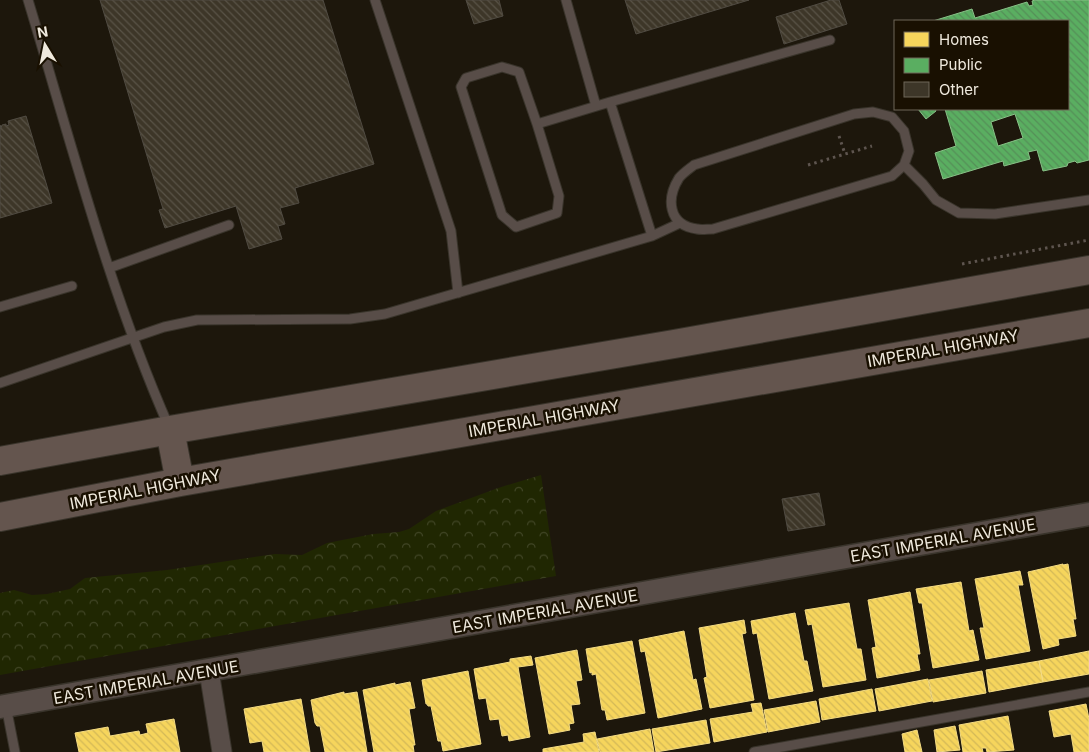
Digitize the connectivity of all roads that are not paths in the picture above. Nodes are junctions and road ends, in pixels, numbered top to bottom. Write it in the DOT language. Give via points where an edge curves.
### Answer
graph roads {
  1 [pos="28,0"];
  2 [pos="375,0"];
  3 [pos="566,0"];
  4 [pos="830,40"];
  5 [pos="610,102"];
  6 [pos="596,106"];
  7 [pos="537,124"];
  8 [pos="904,165"];
  9 [pos="1089,200"];
  10 [pos="680,223"];
  11 [pos="229,226"];
  12 [pos="652,236"];
  13 [pos="110,268"];
  14 [pos="1089,270"];
  15 [pos="72,286"];
  16 [pos="458,293"];
  17 [pos="0,307"];
  18 [pos="1089,323"];
  19 [pos="133,338"];
  20 [pos="0,383"];
  21 [pos="170,430"];
  22 [pos="0,461"];
  23 [pos="180,482"];
  24 [pos="1089,514"];
  25 [pos="0,517"];
  26 [pos="208,671"];
  27 [pos="1089,692"];
  28 [pos="3,706"];
  29 [pos="14,752"];
  30 [pos="222,752"];
  31 [pos="754,752"];
  1 -- 13 [label="lane"];
  2 -- 16 [label="lane" via="451,231"];
  3 -- 6 [label="lane"];
  4 -- 5 [label="lane"];
  5 -- 6 [label="lane"];
  5 -- 12 [label="lane"];
  6 -- 7 [label="lane"];
  7 -- 7 [label="lane" via="559,196 557,213 516,227 502,215 461,86 466,78 502,67 519,72"];
  8 -- 9 [label="lane" via="936,200 959,213 995,214"];
  8 -- 10 [label="lane" via="892,176 713,229 695,229"];
  8 -- 10 [label="lane" via="909,151 904,131 892,118 873,112 854,114 694,165 680,177 671,194 671,210"];
  10 -- 12 [label="lane"];
  11 -- 13 [label="lane"];
  12 -- 16 [label="lane"];
  13 -- 19 [label="lane"];
  14 -- 21 [label="main road"];
  15 -- 17 [label="lane"];
  16 -- 19 [label="lane" via="368,317 196,320"];
  18 -- 23 [label="main road, IMPERIAL HIGHWAY"];
  19 -- 20 [label="lane"];
  19 -- 21 [label="lane"];
  21 -- 22 [label="main road"];
  21 -- 23 [label="main road"];
  23 -- 25 [label="main road, IMPERIAL HIGHWAY"];
  24 -- 26 [label="street, EAST IMPERIAL AVENUE"];
  26 -- 28 [label="street, EAST IMPERIAL AVENUE"];
  26 -- 30 [label="street"];
  27 -- 31 [label="lane"];
  28 -- 29 [label="lane"];
}
